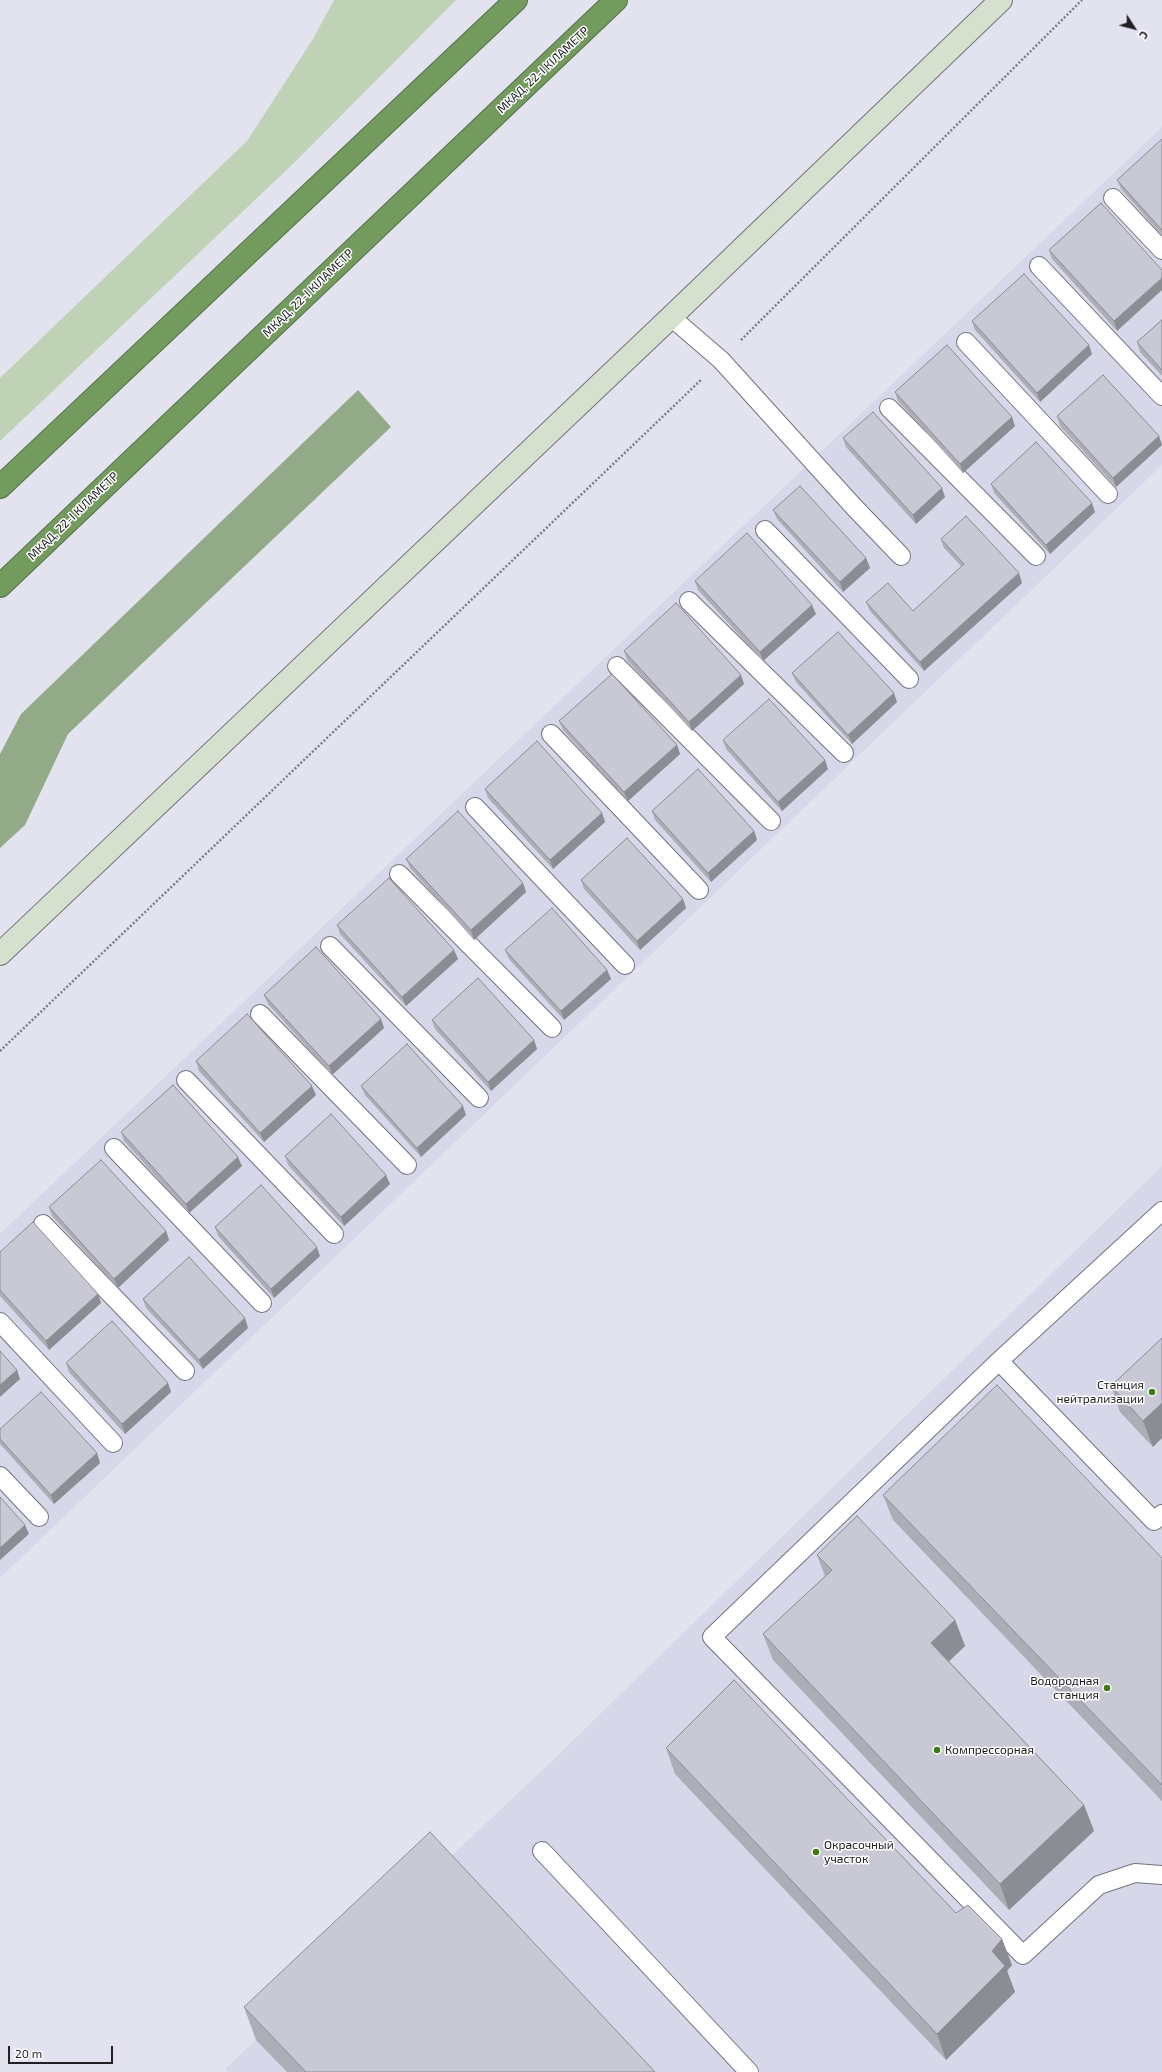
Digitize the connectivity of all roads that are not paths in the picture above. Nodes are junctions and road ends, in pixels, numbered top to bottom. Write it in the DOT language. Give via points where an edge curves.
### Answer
graph roads {
  1 [pos="516,0"];
  2 [pos="616,0"];
  3 [pos="1001,0"];
  4 [pos="1112,198"];
  5 [pos="1162,250"];
  6 [pos="1039,266"];
  7 [pos="671,317"];
  8 [pos="966,342"];
  9 [pos="1162,396"];
  10 [pos="889,408"];
  11 [pos="0,487"];
  12 [pos="1108,494"];
  13 [pos="765,530"];
  14 [pos="901,556"];
  15 [pos="1036,556"];
  16 [pos="0,586"];
  17 [pos="690,601"];
  18 [pos="617,666"];
  19 [pos="909,679"];
  20 [pos="550,734"];
  21 [pos="844,753"];
  22 [pos="475,807"];
  23 [pos="771,821"];
  24 [pos="399,874"];
  25 [pos="699,890"];
  26 [pos="330,946"];
  27 [pos="0,954"];
  28 [pos="625,965"];
  29 [pos="260,1014"];
  30 [pos="552,1028"];
  31 [pos="186,1080"];
  32 [pos="479,1098"];
  33 [pos="114,1148"];
  34 [pos="407,1165"];
  35 [pos="1162,1211"];
  36 [pos="43,1224"];
  37 [pos="334,1234"];
  38 [pos="262,1303"];
  39 [pos="0,1322"];
  40 [pos="999,1361"];
  41 [pos="185,1371"];
  42 [pos="113,1442"];
  43 [pos="0,1476"];
  44 [pos="39,1517"];
  45 [pos="1159,1522"];
  46 [pos="542,1852"];
  47 [pos="1162,1875"];
  48 [pos="749,2072"];
  1 -- 11 [label="highway"];
  2 -- 16 [label="highway, МКАД, 22-І КІЛАМЕТР"];
  3 -- 7 [label="street"];
  4 -- 5 [label="lane"];
  6 -- 9 [label="lane"];
  7 -- 14 [label="lane" via="721,360"];
  7 -- 27 [label="street"];
  8 -- 12 [label="lane"];
  10 -- 15 [label="lane"];
  13 -- 19 [label="lane"];
  17 -- 21 [label="lane"];
  18 -- 23 [label="lane"];
  20 -- 25 [label="lane"];
  22 -- 28 [label="lane"];
  24 -- 30 [label="lane"];
  26 -- 32 [label="lane"];
  29 -- 34 [label="lane"];
  31 -- 37 [label="lane"];
  33 -- 38 [label="lane"];
  35 -- 40 [label="lane"];
  36 -- 41 [label="lane"];
  39 -- 42 [label="lane"];
  40 -- 45 [label="lane"];
  40 -- 47 [label="lane" via="712,1637 1023,1955 1099,1885 1135,1873"];
  43 -- 44 [label="lane"];
  46 -- 48 [label="lane"];
}
